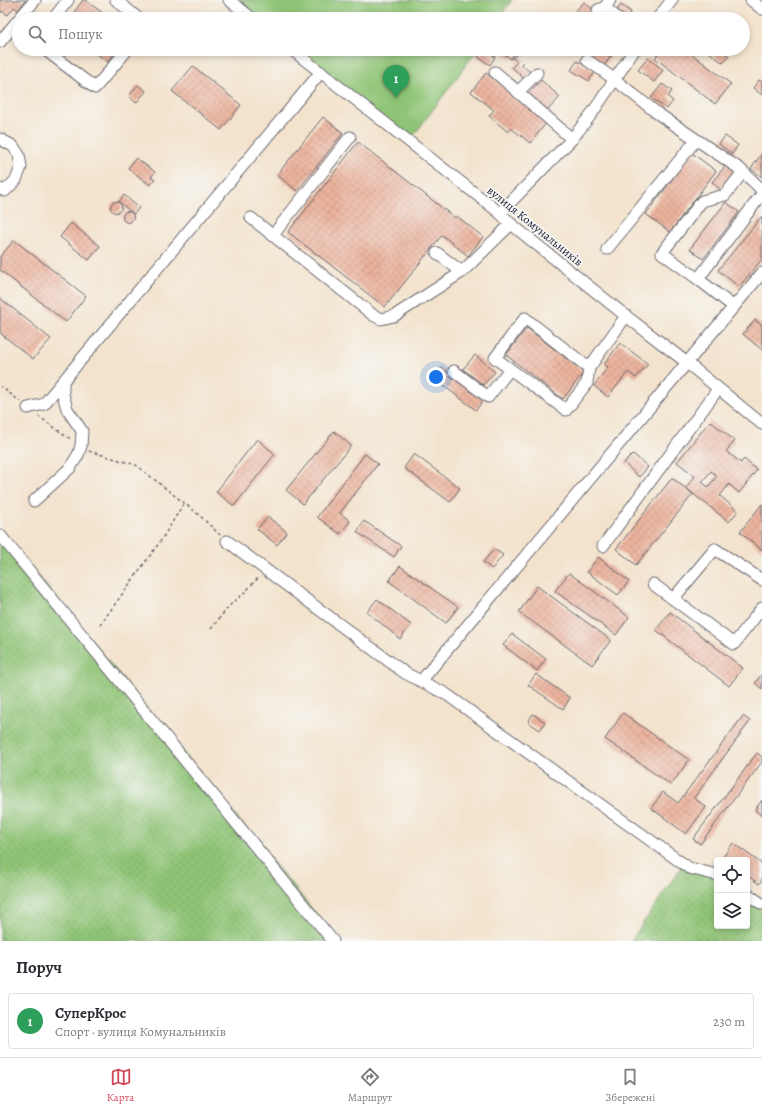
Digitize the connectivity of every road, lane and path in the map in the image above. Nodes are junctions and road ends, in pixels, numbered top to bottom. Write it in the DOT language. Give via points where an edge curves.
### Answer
graph roads {
  1 [pos="35,0"];
  2 [pos="68,0"];
  3 [pos="116,0"];
  4 [pos="229,0"];
  5 [pos="618,0"];
  6 [pos="672,0"];
  7 [pos="751,0"];
  8 [pos="608,9"];
  9 [pos="762,9"];
  10 [pos="25,12"];
  11 [pos="59,12"];
  12 [pos="131,12"];
  13 [pos="244,12"];
  14 [pos="663,12"];
  15 [pos="12,27"];
  16 [pos="0,42"];
  17 [pos="53,56"];
  18 [pos="122,56"];
  19 [pos="300,56"];
  20 [pos="630,56"];
  21 [pos="586,60"];
  22 [pos="321,72"];
  23 [pos="495,72"];
  24 [pos="537,73"];
  25 [pos="614,79"];
  26 [pos="518,92"];
  27 [pos="350,137"];
  28 [pos="572,138"];
  29 [pos="0,139"];
  30 [pos="696,140"];
  31 [pos="743,172"];
  32 [pos="0,189"];
  33 [pos="762,190"];
  34 [pos="762,194"];
  35 [pos="500,213"];
  36 [pos="251,218"];
  37 [pos="512,224"];
  38 [pos="273,235"];
  39 [pos="607,249"];
  40 [pos="437,253"];
  41 [pos="462,272"];
  42 [pos="762,272"];
  43 [pos="698,279"];
  44 [pos="734,307"];
  45 [pos="626,316"];
  46 [pos="686,362"];
  47 [pos="589,368"];
  48 [pos="510,369"];
  49 [pos="454,371"];
  50 [pos="63,381"];
  51 [pos="718,389"];
  52 [pos="28,408"];
  53 [pos="762,423"];
  54 [pos="52,426"];
  55 [pos="81,446"];
  56 [pos="34,501"];
  57 [pos="184,503"];
  58 [pos="0,535"];
  59 [pos="227,541"];
  60 [pos="603,546"];
  61 [pos="266,570"];
  62 [pos="762,580"];
  63 [pos="653,584"];
  64 [pos="673,599"];
  65 [pos="762,608"];
  66 [pos="100,625"];
  67 [pos="211,629"];
  68 [pos="421,681"];
  69 [pos="714,874"];
  70 [pos="750,896"];
  71 [pos="762,904"];
  72 [pos="333,941"];
  1 -- 10 [label="street"];
  2 -- 11 [label="street"];
  3 -- 12 [label="street"];
  4 -- 13 [label="street"];
  5 -- 8 [label="street"];
  6 -- 14 [label="street"];
  7 -- 9 [label="street"];
  15 -- 16 [label="street"];
  17 -- 18 [label="street" via="95,88"];
  19 -- 22 [label="street, вулиця Комунальників"];
  20 -- 25 [label="street"];
  21 -- 25 [label="street"];
  22 -- 35 [label="street, вулиця Комунальників"];
  22 -- 50 [label="street"];
  23 -- 26 [label="street"];
  24 -- 26 [label="street"];
  25 -- 28 [label="street" via="593,112"];
  25 -- 30 [label="street"];
  26 -- 28 [label="street"];
  27 -- 38 [label="street"];
  28 -- 35 [label="street"];
  29 -- 32 [label="street" via="13,146 19,155 21,167 16,180 5,191"];
  30 -- 31 [label="street"];
  30 -- 39 [label="street"];
  31 -- 33 [label="street"];
  31 -- 43 [label="street" via="725,195 702,201 662,253"];
  34 -- 43 [label="street"];
  35 -- 37 [label="street, вулиця Комунальників"];
  36 -- 38 [label="street"];
  37 -- 41 [label="street"];
  37 -- 45 [label="street, вулиця Комунальників"];
  38 -- 41 [label="street" via="381,319 394,316"];
  40 -- 41 [label="street"];
  42 -- 44 [label="street"];
  43 -- 44 [label="street"];
  44 -- 46 [label="street"];
  45 -- 46 [label="street, вулиця Комунальників"];
  45 -- 47 [label="street"];
  46 -- 51 [label="street, вулиця Комунальників"];
  46 -- 68 [label="street"];
  47 -- 48 [label="street" via="587,383 566,410"];
  47 -- 48 [label="street" via="525,318 495,358"];
  48 -- 49 [label="street" via="488,397"];
  50 -- 52 [label="street" via="44,404"];
  50 -- 55 [label="street" via="67,409 82,431"];
  51 -- 53 [label="street, вулиця Комунальників"];
  51 -- 60 [label="street"];
  54 -- 55 [label="path"];
  55 -- 56 [label="street" via="70,468"];
  55 -- 57 [label="path" via="88,451 136,465"];
  57 -- 59 [label="path"];
  57 -- 66 [label="path" via="162,539"];
  58 -- 72 [label="street"];
  59 -- 61 [label="street"];
  61 -- 67 [label="path" via="229,606"];
  61 -- 68 [label="street" via="405,673"];
  62 -- 64 [label="street" via="715,549"];
  63 -- 64 [label="street"];
  64 -- 65 [label="street" via="734,644"];
  68 -- 69 [label="street" via="446,694 689,868"];
  70 -- 71 [label="street"];
}
